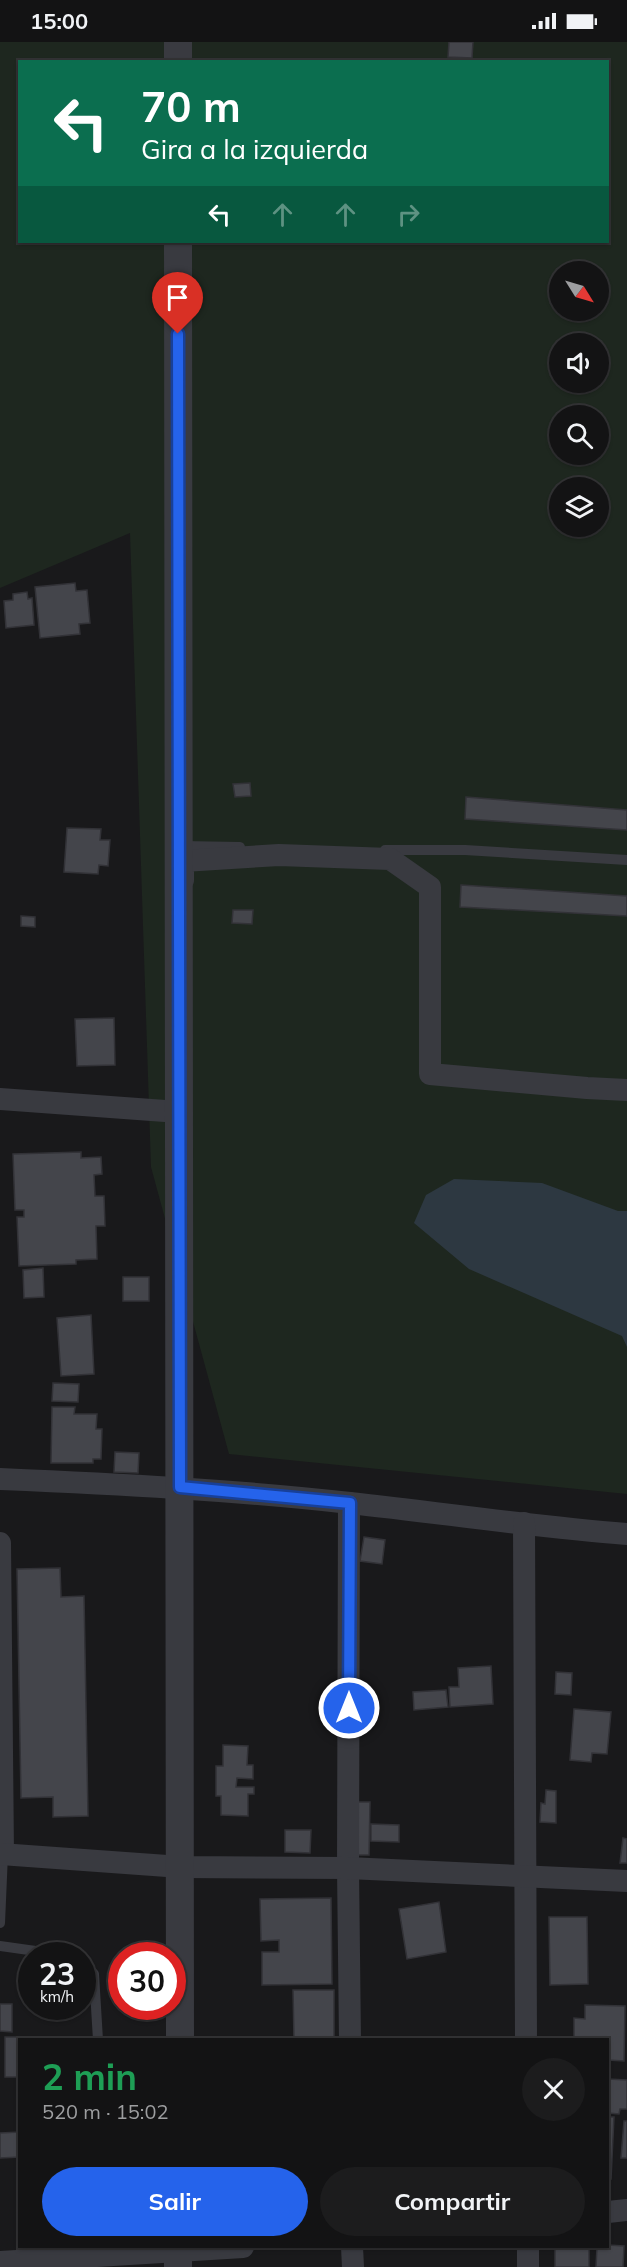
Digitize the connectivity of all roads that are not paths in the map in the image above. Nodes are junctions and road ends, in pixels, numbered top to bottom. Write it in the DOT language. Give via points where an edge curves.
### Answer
graph roads {
  1 [pos="178,42"];
  2 [pos="178,60"];
  3 [pos="178,243"];
  4 [pos="178,846"];
  5 [pos="627,860"];
  6 [pos="627,1090"];
  7 [pos="0,1099"];
  8 [pos="179,1112"];
  9 [pos="179,1206"];
  10 [pos="0,1479"];
  11 [pos="180,1487"];
  12 [pos="350,1503"];
  13 [pos="524,1523"];
  14 [pos="627,1534"];
  15 [pos="0,1543"];
  16 [pos="2,1854"];
  17 [pos="181,1868"];
  18 [pos="348,1868"];
  19 [pos="524,1876"];
  20 [pos="627,1881"];
  21 [pos="0,1923"];
  22 [pos="0,1946"];
  23 [pos="18,1949"];
  24 [pos="96,2007"];
  25 [pos="98,2038"];
  26 [pos="180,2038"];
  27 [pos="350,2038"];
  28 [pos="526,2038"];
  29 [pos="627,2210"];
  30 [pos="609,2212"];
  31 [pos="235,2248"];
  32 [pos="352,2248"];
  33 [pos="528,2248"];
  34 [pos="178,2255"];
  35 [pos="0,2262"];
  36 [pos="353,2267"];
  37 [pos="528,2267"];
  1 -- 2 [label="street"];
  3 -- 4 [label="street"];
  4 -- 5 [label="lane" via="465,850"];
  4 -- 8 [label="street"];
  6 -- 9 [label="street" via="430,1074 430,887 390,859 279,855 183,861 185,987"];
  7 -- 8 [label="street"];
  8 -- 9 [label="street"];
  9 -- 11 [label="street"];
  10 -- 11 [label="street"];
  11 -- 12 [label="street"];
  11 -- 17 [label="street"];
  12 -- 13 [label="street"];
  12 -- 18 [label="street"];
  13 -- 14 [label="street"];
  13 -- 19 [label="street"];
  15 -- 16 [label="street"];
  16 -- 17 [label="street"];
  16 -- 21 [label="lane"];
  17 -- 18 [label="street"];
  17 -- 26 [label="street"];
  18 -- 19 [label="street"];
  18 -- 27 [label="street"];
  19 -- 20 [label="street"];
  19 -- 28 [label="street"];
  22 -- 23 [label="lane"];
  24 -- 25 [label="lane"];
  29 -- 30 [label="street"];
  31 -- 34 [label="street"];
  32 -- 36 [label="street"];
  33 -- 37 [label="street"];
  34 -- 35 [label="street"];
}
